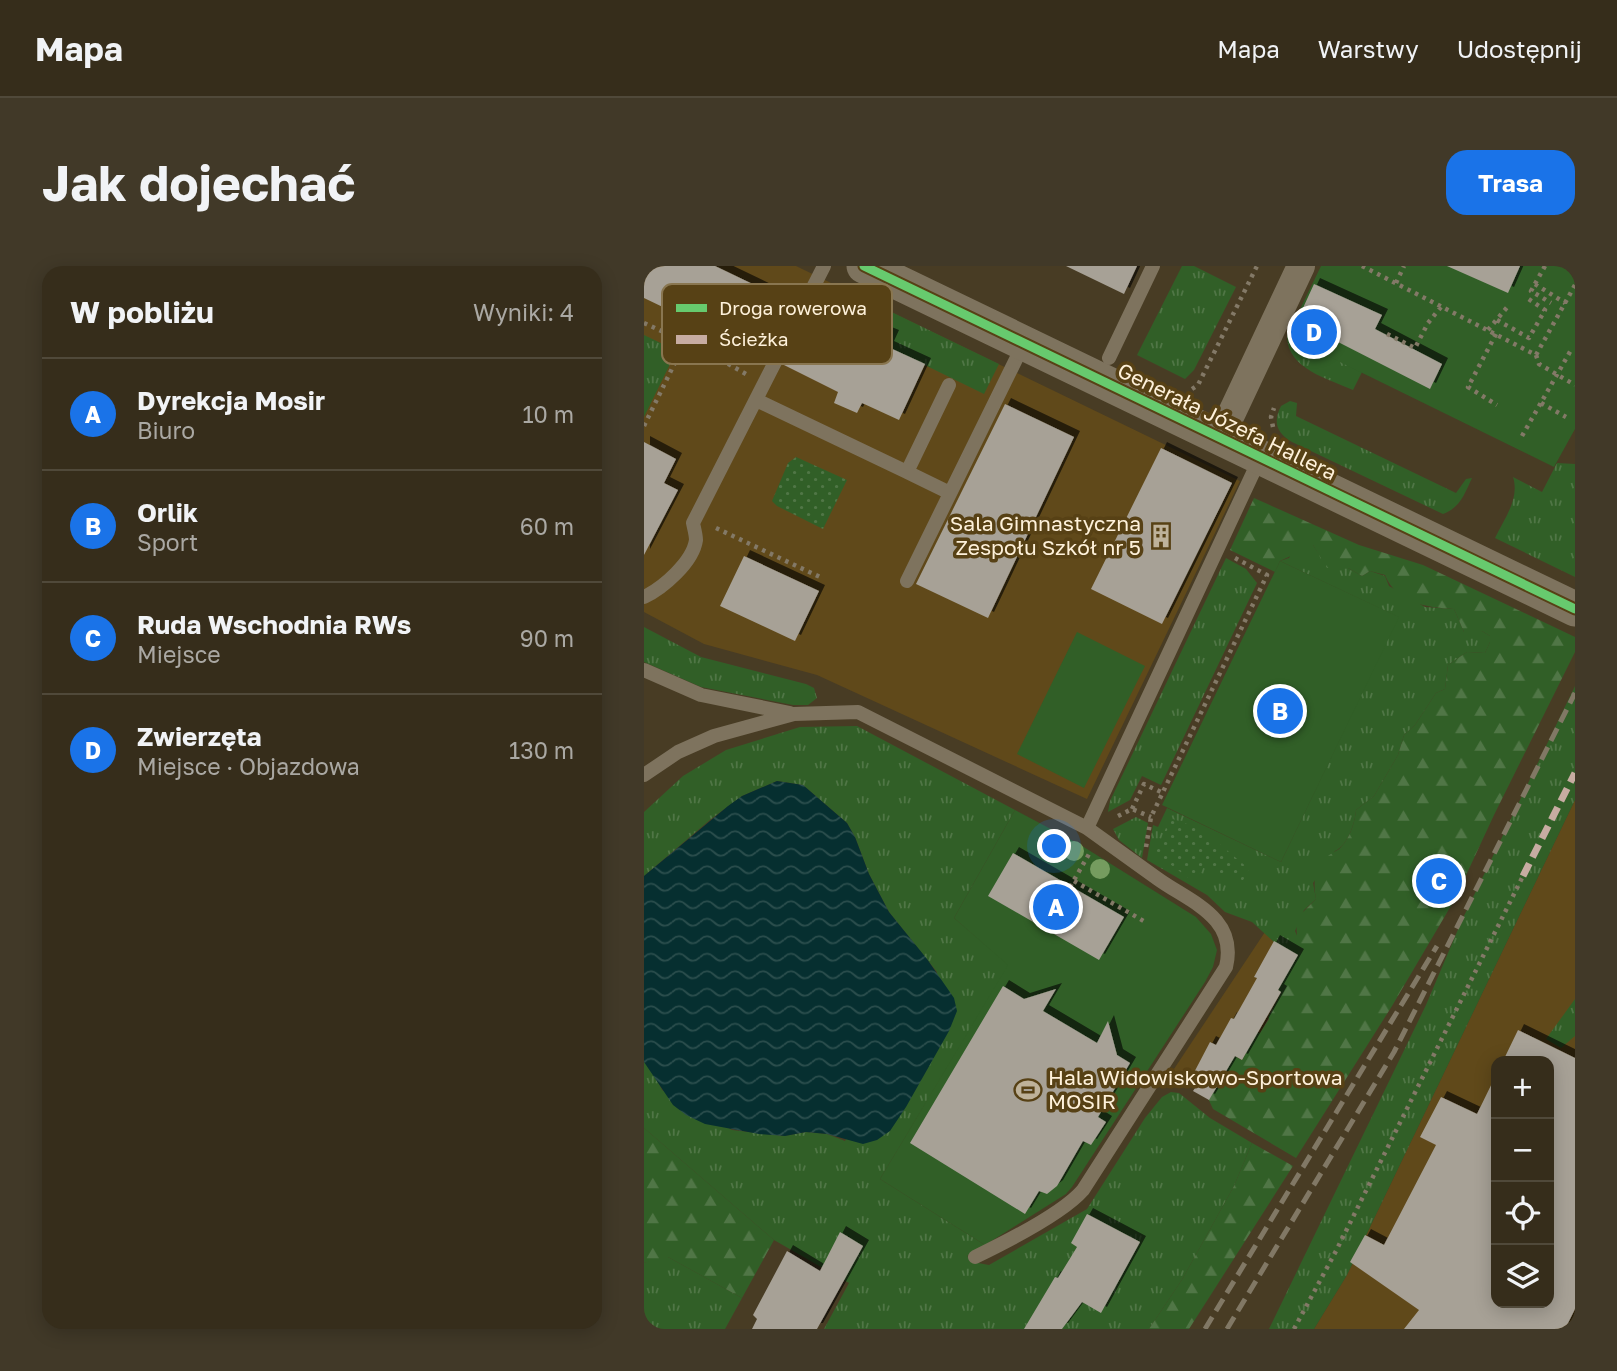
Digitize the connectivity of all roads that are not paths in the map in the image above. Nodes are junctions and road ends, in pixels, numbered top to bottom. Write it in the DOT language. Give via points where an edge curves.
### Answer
graph roads {
  1 [pos="824,266"];
  2 [pos="864,266"];
  3 [pos="1153,266"];
  4 [pos="1301,266"];
  5 [pos="815,284"];
  6 [pos="1024,344"];
  7 [pos="1109,358"];
  8 [pos="774,364"];
  9 [pos="949,385"];
  10 [pos="756,400"];
  11 [pos="1220,438"];
  12 [pos="1261,458"];
  13 [pos="907,472"];
  14 [pos="950,493"];
  15 [pos="907,581"];
  16 [pos="644,597"];
  17 [pos="1575,609"];
  18 [pos="644,670"];
  19 [pos="794,714"];
  20 [pos="644,775"];
  21 [pos="1092,832"];
  22 [pos="975,1257"];
  1 -- 5 [label="lane"];
  2 -- 6 [label="street, Generała Józefa Hallera"];
  3 -- 7 [label="lane"];
  4 -- 11 [label="street"];
  6 -- 11 [label="street, Generała Józefa Hallera"];
  6 -- 14 [label="lane"];
  8 -- 10 [label="lane"];
  9 -- 13 [label="lane"];
  10 -- 13 [label="lane"];
  10 -- 16 [label="lane" via="693,523 696,539 690,555 672,578"];
  11 -- 12 [label="street, Generała Józefa Hallera"];
  12 -- 17 [label="street, Generała Józefa Hallera"];
  12 -- 21 [label="lane"];
  13 -- 14 [label="lane"];
  14 -- 15 [label="lane"];
  18 -- 19 [label="lane" via="701,695"];
  19 -- 20 [label="lane" via="714,736 678,752"];
  19 -- 21 [label="lane" via="858,712"];
  21 -- 22 [label="lane" via="1211,914 1227,941 1226,967 1083,1190"];
}
